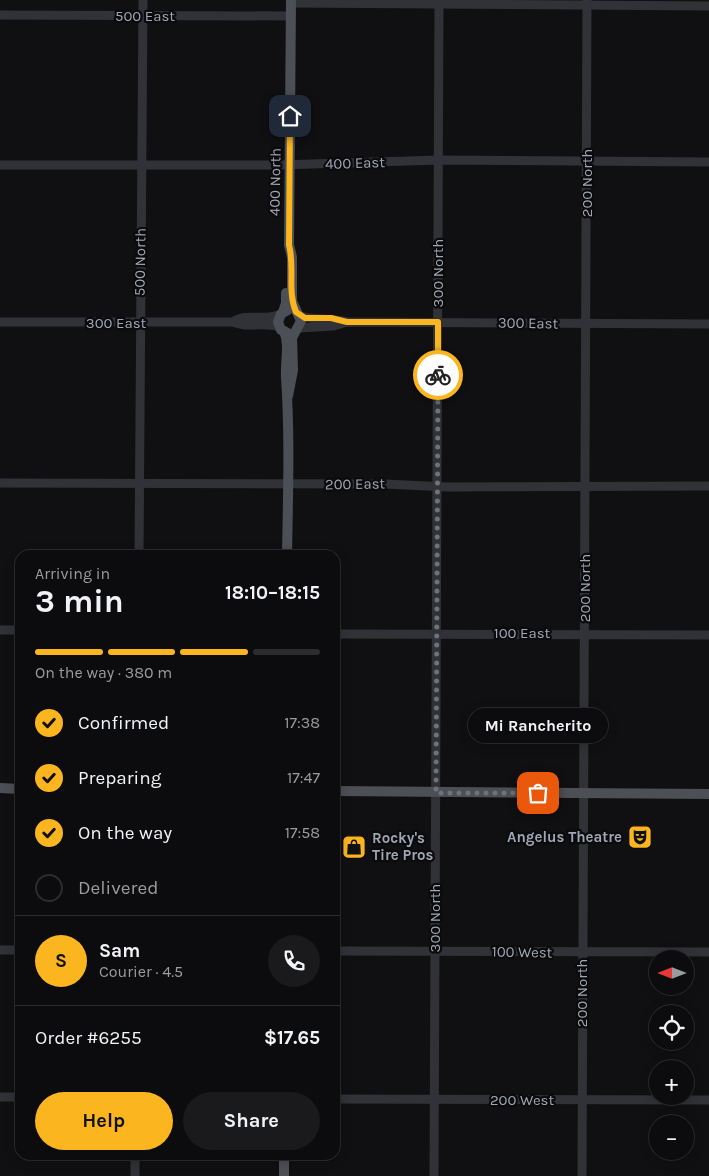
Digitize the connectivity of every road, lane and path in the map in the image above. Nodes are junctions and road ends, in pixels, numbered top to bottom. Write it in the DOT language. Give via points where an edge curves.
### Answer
graph roads {
  1 [pos="143,0"];
  2 [pos="291,1"];
  3 [pos="439,2"];
  4 [pos="587,3"];
  5 [pos="709,6"];
  6 [pos="0,15"];
  7 [pos="143,16"];
  8 [pos="291,16"];
  9 [pos="439,160"];
  10 [pos="587,161"];
  11 [pos="709,162"];
  12 [pos="0,165"];
  13 [pos="141,165"];
  14 [pos="290,165"];
  15 [pos="289,245"];
  16 [pos="282,313"];
  17 [pos="297,313"];
  18 [pos="0,322"];
  19 [pos="233,322"];
  20 [pos="347,322"];
  21 [pos="438,322"];
  22 [pos="139,323"];
  23 [pos="586,323"];
  24 [pos="709,324"];
  25 [pos="282,329"];
  26 [pos="297,329"];
  27 [pos="288,396"];
  28 [pos="0,483"];
  29 [pos="139,484"];
  30 [pos="288,485"];
  31 [pos="437,486"];
  32 [pos="586,486"];
  33 [pos="709,486"];
  34 [pos="139,550"];
  35 [pos="287,550"];
  36 [pos="0,630"];
  37 [pos="15,630"];
  38 [pos="436,633"];
  39 [pos="340,634"];
  40 [pos="585,634"];
  41 [pos="709,634"];
  42 [pos="0,788"];
  43 [pos="15,789"];
  44 [pos="340,791"];
  45 [pos="436,793"];
  46 [pos="584,793"];
  47 [pos="709,794"];
  48 [pos="0,950"];
  49 [pos="15,950"];
  50 [pos="340,950"];
  51 [pos="435,951"];
  52 [pos="582,952"];
  53 [pos="709,952"];
  54 [pos="0,1097"];
  55 [pos="15,1097"];
  56 [pos="340,1099"];
  57 [pos="434,1100"];
  58 [pos="582,1100"];
  59 [pos="709,1100"];
  60 [pos="135,1160"];
  61 [pos="284,1160"];
  62 [pos="135,1176"];
  63 [pos="284,1176"];
  64 [pos="434,1176"];
  65 [pos="582,1176"];
  1 -- 7 [label="street, 500 North"];
  2 -- 3 [label="street"];
  2 -- 8 [label="main road, 400 North"];
  3 -- 4 [label="street"];
  3 -- 9 [label="street, 300 North"];
  4 -- 5 [label="street"];
  4 -- 10 [label="street, 200 North"];
  6 -- 7 [label="street, 500 East"];
  7 -- 8 [label="street, 500 East"];
  7 -- 13 [label="street, 500 North"];
  8 -- 14 [label="main road, 400 North"];
  9 -- 10 [label="street, 400 East"];
  9 -- 14 [label="street, 400 East"];
  9 -- 21 [label="street, 300 North"];
  10 -- 11 [label="street, 400 East"];
  10 -- 23 [label="street, 200 North"];
  12 -- 13 [label="street, 400 East"];
  13 -- 14 [label="street, 400 East"];
  13 -- 22 [label="street, 500 North"];
  14 -- 15 [label="main road, 400 North"];
  15 -- 16 [label="main road, 400 North" via="285,266 287,301"];
  15 -- 17 [label="main road, 400 North" via="292,300"];
  16 -- 17 [label="main road" via="289,310"];
  16 -- 19 [label="street, 300 East"];
  16 -- 25 [label="main road" via="278,322"];
  17 -- 20 [label="street, 300 East" via="305,318"];
  17 -- 26 [label="main road" via="301,321"];
  18 -- 22 [label="street, 300 East"];
  19 -- 22 [label="street, 300 East"];
  19 -- 25 [label="street, 300 East"];
  20 -- 21 [label="street, 300 East"];
  20 -- 26 [label="street, 300 East"];
  21 -- 23 [label="street, 300 East"];
  21 -- 31 [label="street, 300 North"];
  22 -- 29 [label="street, 500 North"];
  23 -- 24 [label="street, 300 East"];
  23 -- 32 [label="street, 200 North"];
  25 -- 26 [label="main road" via="289,333"];
  25 -- 27 [label="main road" via="287,342"];
  26 -- 27 [label="main road" via="292,338 293,370"];
  27 -- 30 [label="main road"];
  28 -- 29 [label="street, 200 East"];
  29 -- 30 [label="street, 200 East"];
  29 -- 34 [label="street, 500 North"];
  30 -- 31 [label="street, 200 East"];
  30 -- 35 [label="main road"];
  31 -- 32 [label="street, 200 East"];
  31 -- 38 [label="street, 300 North"];
  32 -- 33 [label="street, 200 East"];
  32 -- 40 [label="street, 200 North"];
  36 -- 37 [label="street"];
  38 -- 39 [label="street, 100 East"];
  38 -- 40 [label="street, 100 East"];
  38 -- 45 [label="street, 300 North"];
  40 -- 41 [label="street, 100 East"];
  40 -- 46 [label="street, 200 North"];
  42 -- 43 [label="main road"];
  44 -- 45 [label="main road"];
  45 -- 46 [label="main road"];
  45 -- 51 [label="street, 300 North"];
  46 -- 47 [label="main road"];
  46 -- 52 [label="street, 200 North"];
  48 -- 49 [label="street"];
  50 -- 51 [label="street, 100 West"];
  51 -- 52 [label="street, 100 West"];
  51 -- 57 [label="street, 300 North"];
  52 -- 53 [label="street, 100 West"];
  52 -- 58 [label="street, 200 North"];
  54 -- 55 [label="street"];
  56 -- 57 [label="street, 200 West"];
  57 -- 58 [label="street, 200 West"];
  57 -- 64 [label="street, 300 North"];
  58 -- 59 [label="street, 200 West"];
  58 -- 65 [label="street, 200 North"];
  60 -- 62 [label="street"];
  61 -- 63 [label="main road"];
}
